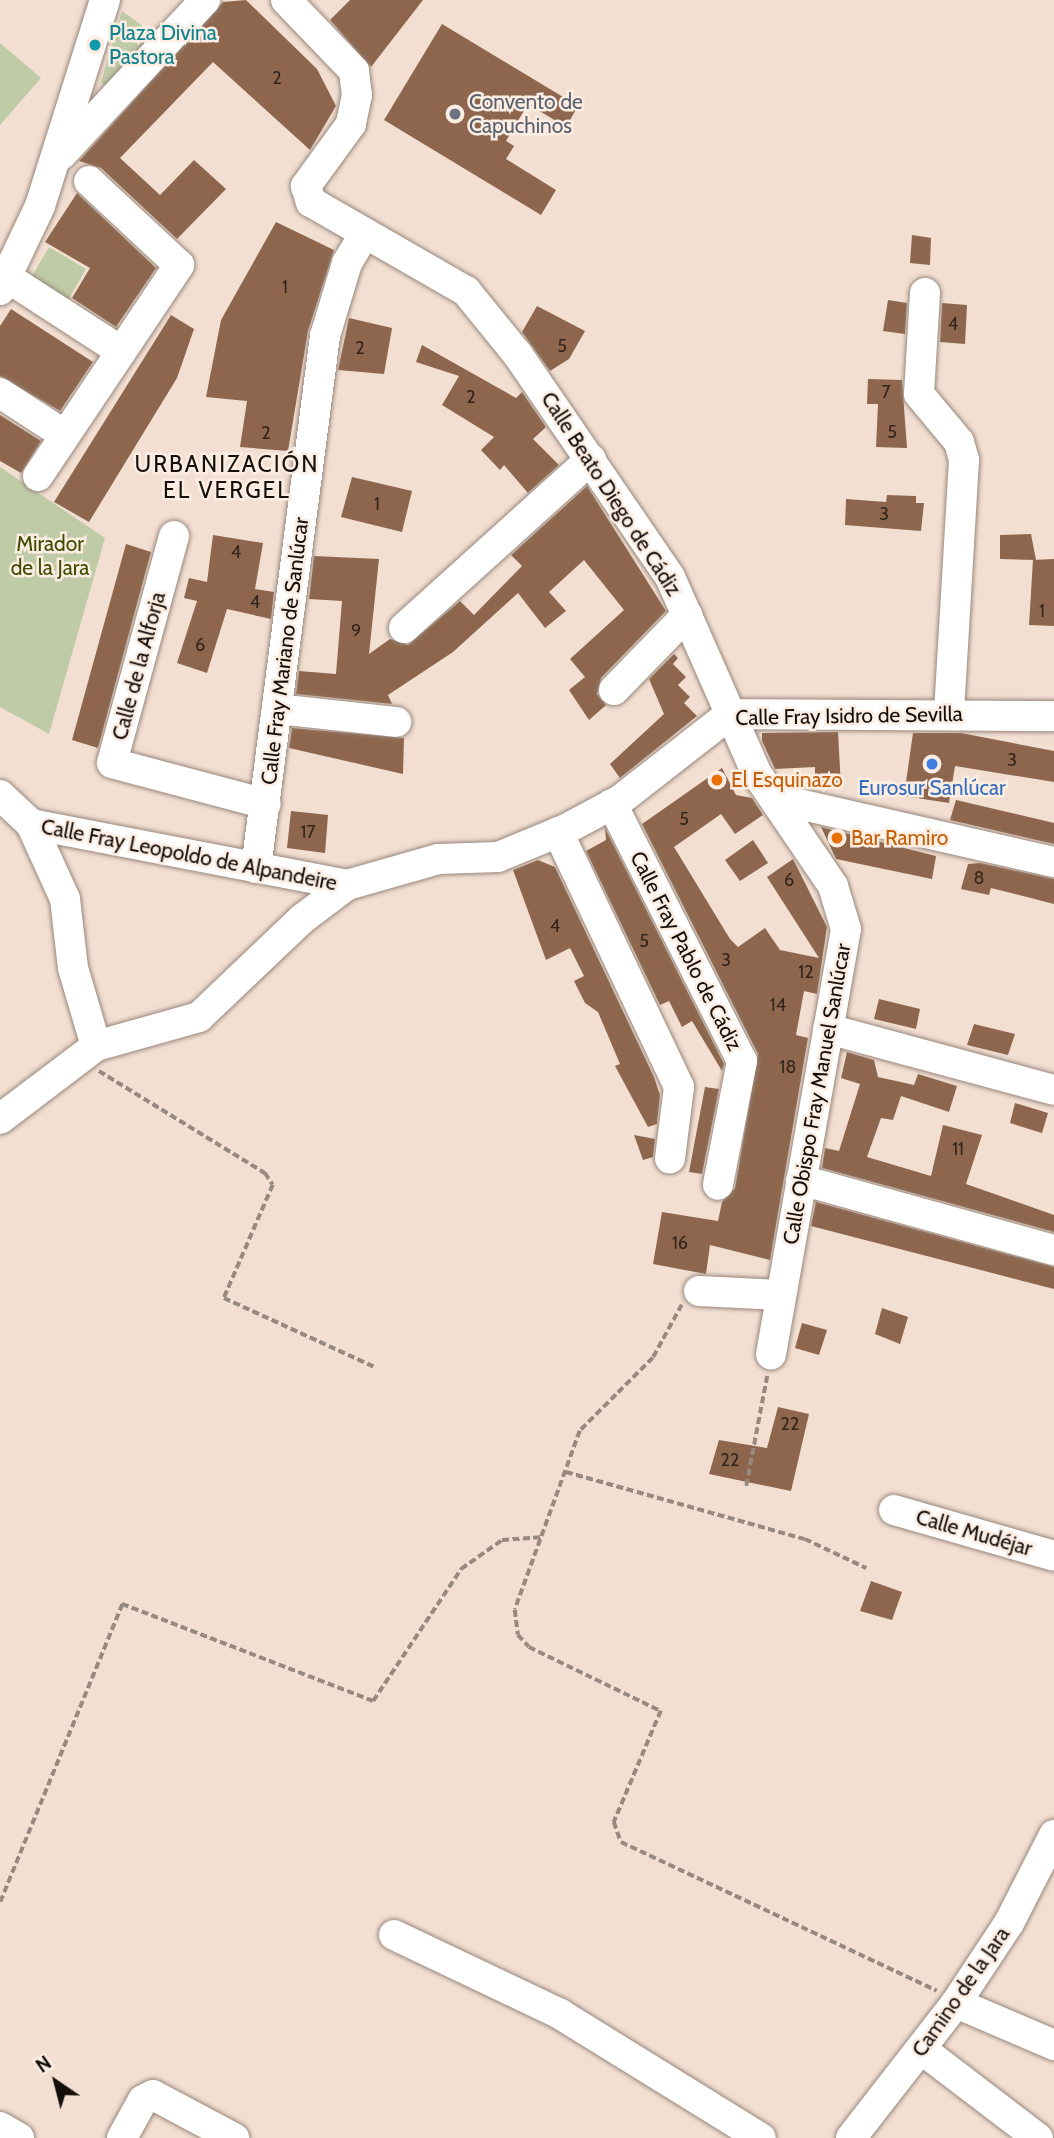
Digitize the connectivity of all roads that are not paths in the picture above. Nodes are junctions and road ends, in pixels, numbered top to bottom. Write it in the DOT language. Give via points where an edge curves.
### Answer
graph roads {
  1 [pos="106,0"];
  2 [pos="205,0"];
  3 [pos="286,0"];
  4 [pos="84,68"];
  5 [pos="111,98"];
  6 [pos="51,166"];
  7 [pos="89,181"];
  8 [pos="365,233"];
  9 [pos="4,284"];
  10 [pos="925,293"];
  11 [pos="121,351"];
  12 [pos="0,393"];
  13 [pos="65,435"];
  14 [pos="591,458"];
  15 [pos="38,476"];
  16 [pos="174,536"];
  17 [pos="687,615"];
  18 [pos="404,628"];
  19 [pos="614,690"];
  20 [pos="277,709"];
  21 [pos="949,714"];
  22 [pos="730,715"];
  23 [pos="1054,716"];
  24 [pos="396,722"];
  25 [pos="0,794"];
  26 [pos="266,804"];
  27 [pos="611,804"];
  28 [pos="778,805"];
  29 [pos="31,824"];
  30 [pos="558,832"];
  31 [pos="1054,862"];
  32 [pos="256,868"];
  33 [pos="348,886"];
  34 [pos="828,1029"];
  35 [pos="90,1050"];
  36 [pos="1054,1090"];
  37 [pos="0,1119"];
  38 [pos="670,1158"];
  39 [pos="801,1181"];
  40 [pos="718,1185"];
  41 [pos="1054,1250"];
  42 [pos="699,1291"];
  43 [pos="781,1295"];
  44 [pos="771,1354"];
  45 [pos="894,1510"];
  46 [pos="1054,1556"];
  47 [pos="1054,1835"];
  48 [pos="394,1935"];
  49 [pos="956,2003"];
  50 [pos="1054,2045"];
  51 [pos="921,2049"];
  52 [pos="0,2127"];
  53 [pos="1038,2137"];
  54 [pos="19,2138"];
  55 [pos="122,2138"];
  56 [pos="234,2138"];
  57 [pos="761,2138"];
  58 [pos="852,2138"];
  1 -- 4 [label="street"];
  2 -- 5 [label="street"];
  3 -- 8 [label="street, Calle Beato Diego de Cádiz" via="354,71 358,95 351,124 306,186 311,202"];
  4 -- 5 [label="street" via="94,89"];
  4 -- 6 [label="street"];
  5 -- 6 [label="street"];
  6 -- 9 [label="street"];
  7 -- 11 [label="street" via="179,265"];
  8 -- 14 [label="street, Calle Beato Diego de Cádiz" via="466,291"];
  8 -- 20 [label="street, Calle Fray Mariano de Sanlúcar" via="347,263 325,336"];
  9 -- 11 [label="street"];
  10 -- 21 [label="street" via="919,394 959,442 964,460"];
  11 -- 13 [label="street"];
  12 -- 13 [label="street"];
  13 -- 15 [label="street"];
  14 -- 17 [label="street, Calle Beato Diego de Cádiz" via="670,577"];
  14 -- 18 [label="street"];
  16 -- 26 [label="street, Calle de la Alforja" via="112,763"];
  17 -- 19 [label="street"];
  17 -- 22 [label="street, Calle Beato Diego de Cádiz"];
  20 -- 24 [label="street"];
  20 -- 26 [label="street, Calle Fray Mariano de Sanlúcar"];
  21 -- 22 [label="street, Calle Fray Isidro de Sevilla"];
  21 -- 23 [label="street, Calle Fray Isidro de Sevilla"];
  22 -- 27 [label="street, Calle Fray Isidro de Sevilla"];
  22 -- 28 [label="street, Calle Obispo Fray Manuel Sanlúcar"];
  25 -- 29 [label="street"];
  26 -- 32 [label="street, Calle Fray Mariano de Sanlúcar"];
  27 -- 30 [label="street, Calle Fray Isidro de Sevilla"];
  27 -- 40 [label="street, Calle Fray Pablo de Cádiz" via="742,1061"];
  28 -- 31 [label="street" via="785,801"];
  28 -- 34 [label="street, Calle Obispo Fray Manuel Sanlúcar" via="833,886 846,929"];
  29 -- 32 [label="street, Calle Fray Leopoldo de Alpandeire"];
  29 -- 35 [label="street" via="65,899"];
  30 -- 33 [label="street, Calle Fray Isidro de Sevilla" via="498,858 438,859"];
  30 -- 38 [label="street" via="679,1087"];
  32 -- 33 [label="street, Calle Fray Leopoldo de Alpandeire"];
  33 -- 35 [label="street, Calle Fray Isidro de Sevilla" via="302,919 199,1017"];
  34 -- 36 [label="street"];
  34 -- 39 [label="street, Calle Obispo Fray Manuel Sanlúcar"];
  35 -- 37 [label="street"];
  39 -- 41 [label="street"];
  39 -- 43 [label="street, Calle Obispo Fray Manuel Sanlúcar"];
  42 -- 43 [label="street"];
  43 -- 44 [label="street, Calle Obispo Fray Manuel Sanlúcar"];
  45 -- 46 [label="street, Calle Mudéjar"];
  47 -- 49 [label="street, Camino de la Jara" via="1009,1923"];
  48 -- 57 [label="street" via="560,2014"];
  49 -- 50 [label="street"];
  49 -- 51 [label="street, Camino de la Jara"];
  51 -- 53 [label="street"];
  51 -- 58 [label="street, Camino de la Jara"];
  52 -- 54 [label="street"];
  55 -- 56 [label="street" via="143,2100 153,2095"];
}
